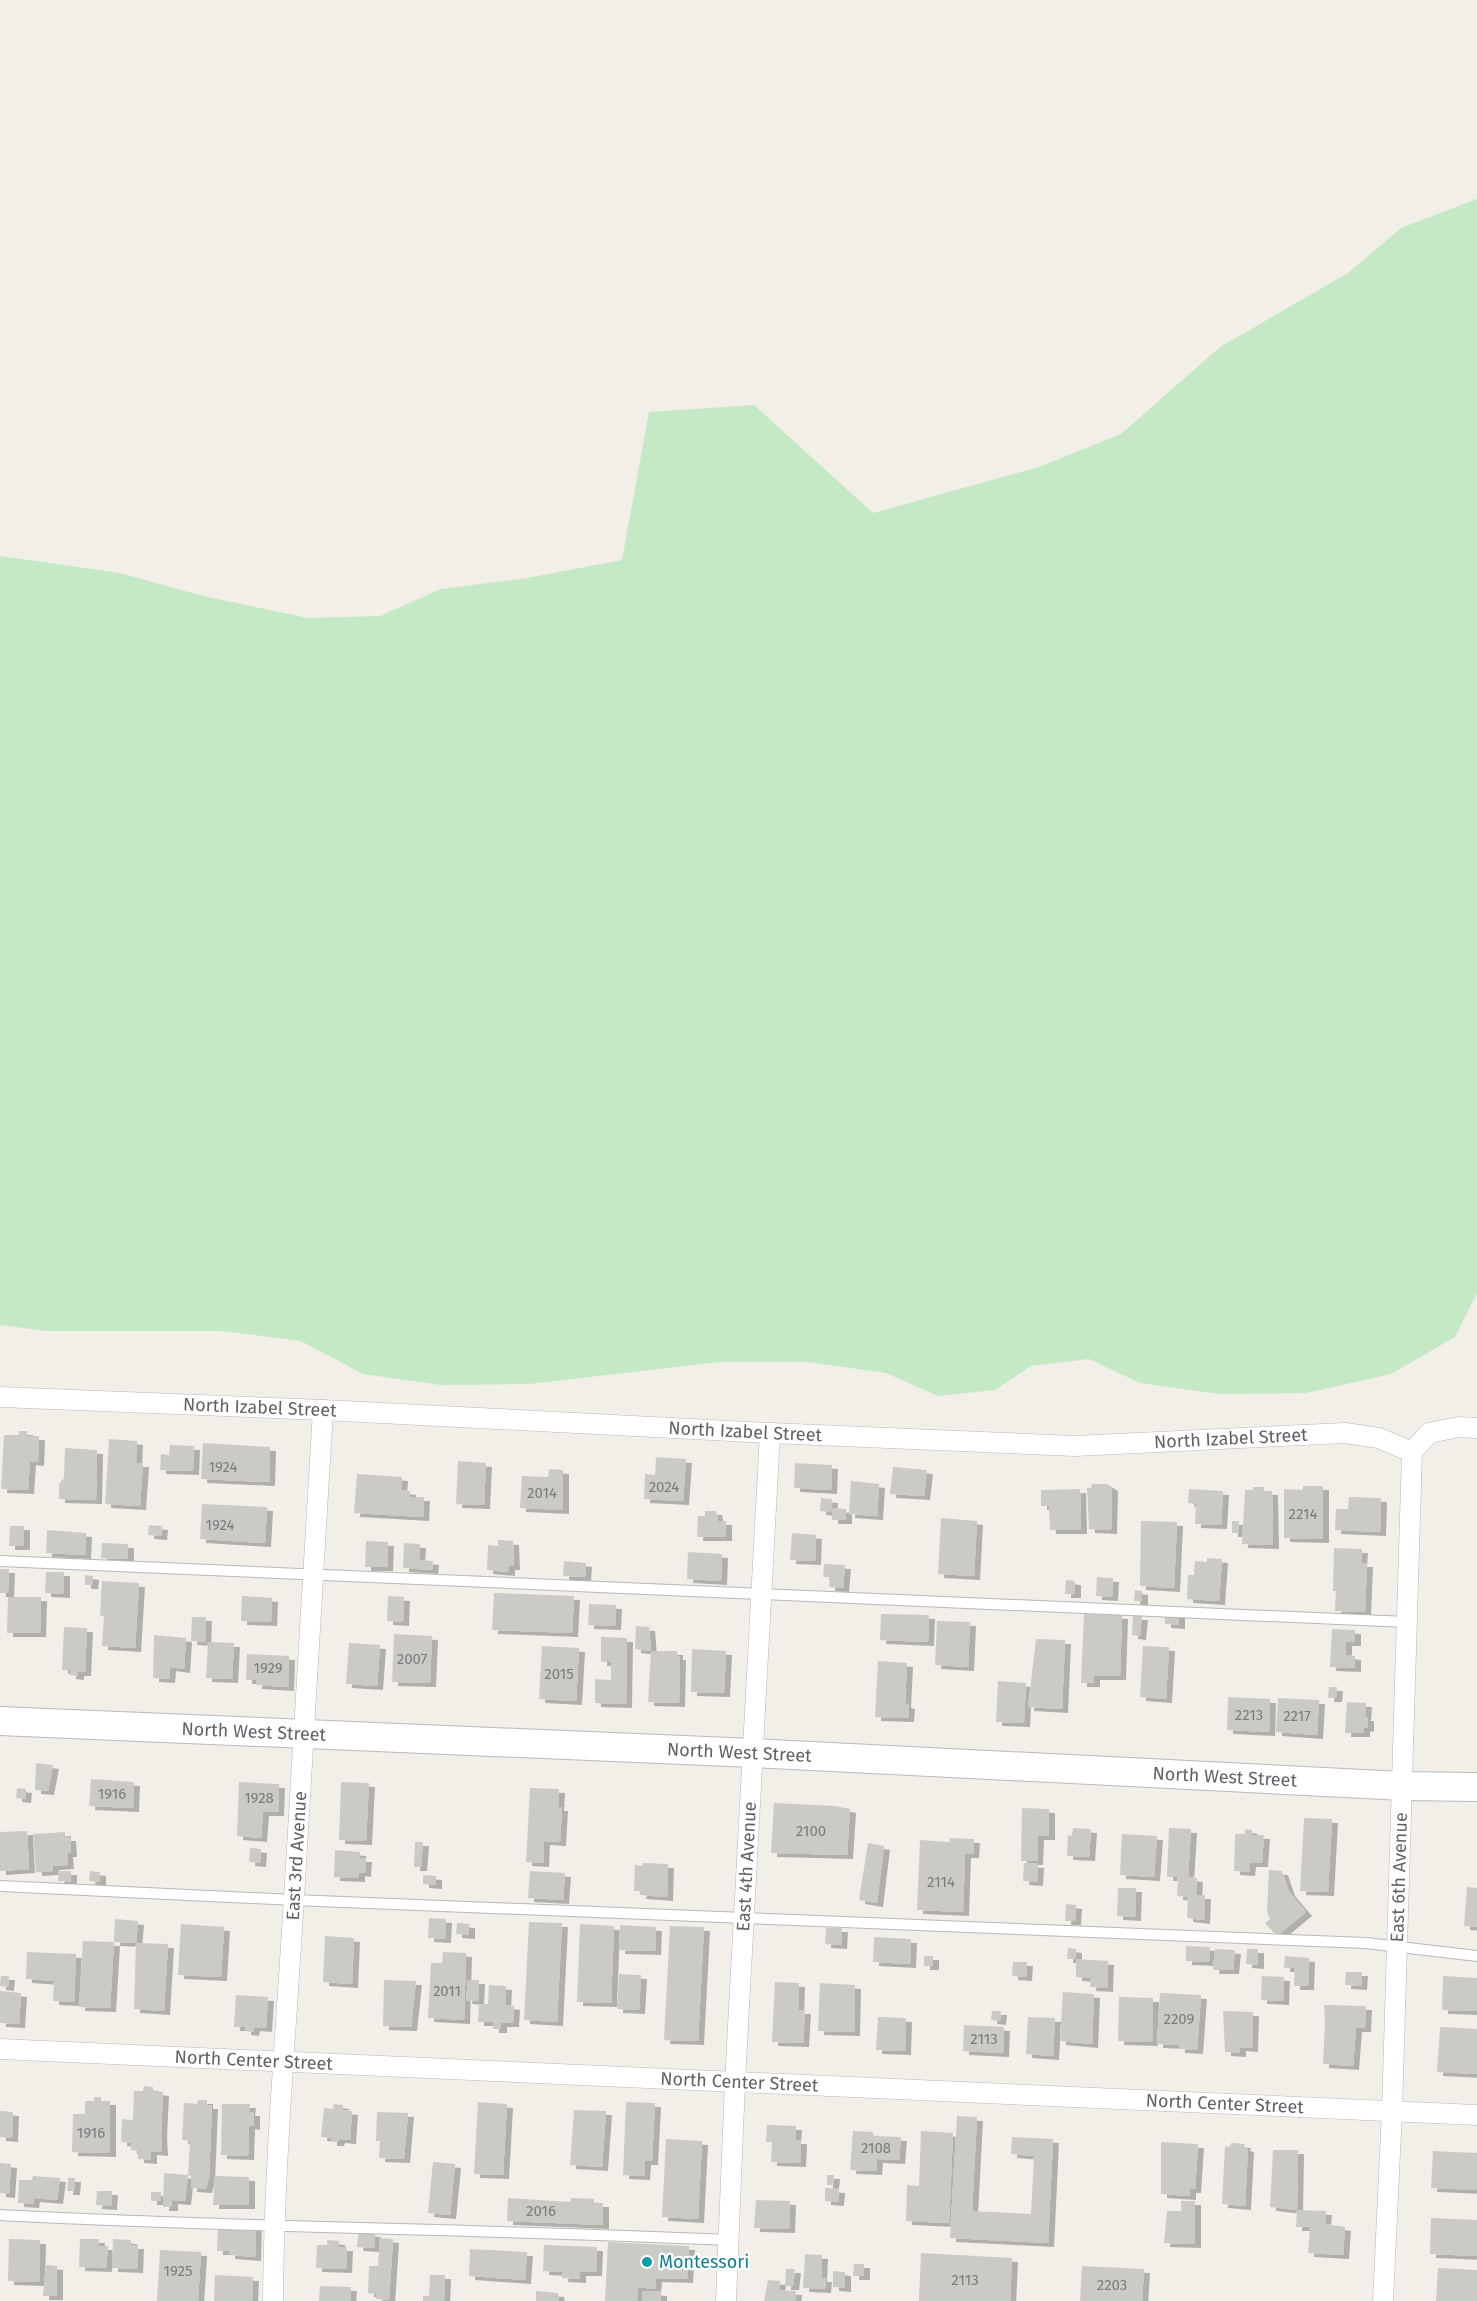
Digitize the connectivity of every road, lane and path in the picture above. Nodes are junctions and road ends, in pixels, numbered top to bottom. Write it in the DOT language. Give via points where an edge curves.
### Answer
graph roads {
  1 [pos="0,1397"];
  2 [pos="323,1410"];
  3 [pos="1477,1428"];
  4 [pos="770,1433"];
  5 [pos="1412,1452"];
  6 [pos="0,1561"];
  7 [pos="313,1575"];
  8 [pos="761,1594"];
  9 [pos="1407,1622"];
  10 [pos="0,1720"];
  11 [pos="303,1735"];
  12 [pos="753,1753"];
  13 [pos="1403,1786"];
  14 [pos="1477,1787"];
  15 [pos="0,1886"];
  16 [pos="294,1900"];
  17 [pos="744,1917"];
  18 [pos="1397,1947"];
  19 [pos="1477,1956"];
  20 [pos="0,2049"];
  21 [pos="282,2060"];
  22 [pos="735,2082"];
  23 [pos="1392,2111"];
  24 [pos="1477,2115"];
  25 [pos="0,2215"];
  26 [pos="274,2225"];
  27 [pos="728,2240"];
  28 [pos="273,2301"];
  29 [pos="726,2301"];
  30 [pos="1383,2301"];
  1 -- 2 [label="street, North Izabel Street"];
  2 -- 4 [label="street, North Izabel Street"];
  2 -- 7 [label="street, East 3rd Avenue"];
  3 -- 5 [label="street" via="1429,1433"];
  4 -- 5 [label="street, North Izabel Street" via="1075,1446 1345,1433 1379,1438"];
  4 -- 8 [label="street, East 4th Avenue"];
  5 -- 9 [label="street, East 6th Avenue"];
  6 -- 7 [label="lane"];
  7 -- 8 [label="lane"];
  7 -- 11 [label="street, East 3rd Avenue"];
  8 -- 9 [label="lane"];
  8 -- 12 [label="street, East 4th Avenue"];
  9 -- 13 [label="street, East 6th Avenue"];
  10 -- 11 [label="street, North West Street"];
  11 -- 12 [label="street, North West Street"];
  11 -- 16 [label="street, East 3rd Avenue"];
  12 -- 13 [label="street, North West Street"];
  12 -- 17 [label="street, East 4th Avenue"];
  13 -- 14 [label="street, North West Street"];
  13 -- 18 [label="street, East 6th Avenue"];
  15 -- 16 [label="lane"];
  16 -- 17 [label="lane"];
  16 -- 21 [label="street, East 3rd Avenue"];
  17 -- 18 [label="lane" via="1354,1942"];
  17 -- 22 [label="street, East 4th Avenue"];
  18 -- 19 [label="lane"];
  18 -- 23 [label="street, East 6th Avenue"];
  20 -- 21 [label="street, North Center Street"];
  21 -- 22 [label="street, North Center Street"];
  21 -- 26 [label="street, East 3rd Avenue"];
  22 -- 23 [label="street, North Center Street"];
  22 -- 27 [label="street, East 4th Avenue"];
  23 -- 24 [label="street, North Center Street"];
  23 -- 30 [label="street, East 6th Avenue"];
  25 -- 26 [label="lane"];
  26 -- 27 [label="lane"];
  26 -- 28 [label="street, East 3rd Avenue"];
  27 -- 29 [label="street, East 4th Avenue"];
}
